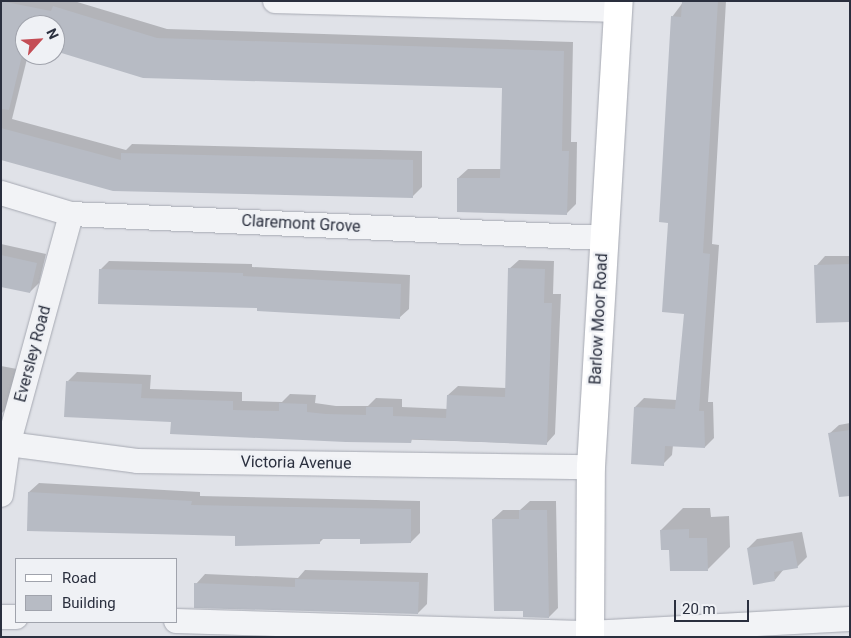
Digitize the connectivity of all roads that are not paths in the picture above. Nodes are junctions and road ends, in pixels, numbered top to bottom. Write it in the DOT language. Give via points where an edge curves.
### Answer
graph roads {
  1 [pos="275,1"];
  2 [pos="618,6"];
  3 [pos="1,193"];
  4 [pos="71,214"];
  5 [pos="604,238"];
  6 [pos="5,444"];
  7 [pos="591,468"];
  8 [pos="1,495"];
  9 [pos="1,617"];
  10 [pos="15,617"];
  11 [pos="850,619"];
  12 [pos="178,621"];
  13 [pos="590,635"];
  1 -- 2 [label="street"];
  2 -- 5 [label="main road, Barlow Moor Road"];
  3 -- 4 [label="street, Claremont Grove"];
  4 -- 5 [label="street, Claremont Grove"];
  4 -- 6 [label="street, Eversley Road"];
  5 -- 7 [label="main road, Barlow Moor Road"];
  6 -- 7 [label="street, Victoria Avenue" via="137,461"];
  6 -- 8 [label="street, Eversley Road"];
  7 -- 13 [label="main road, Barlow Moor Road"];
  9 -- 10 [label="street"];
  11 -- 13 [label="street"];
  12 -- 13 [label="street"];
}
